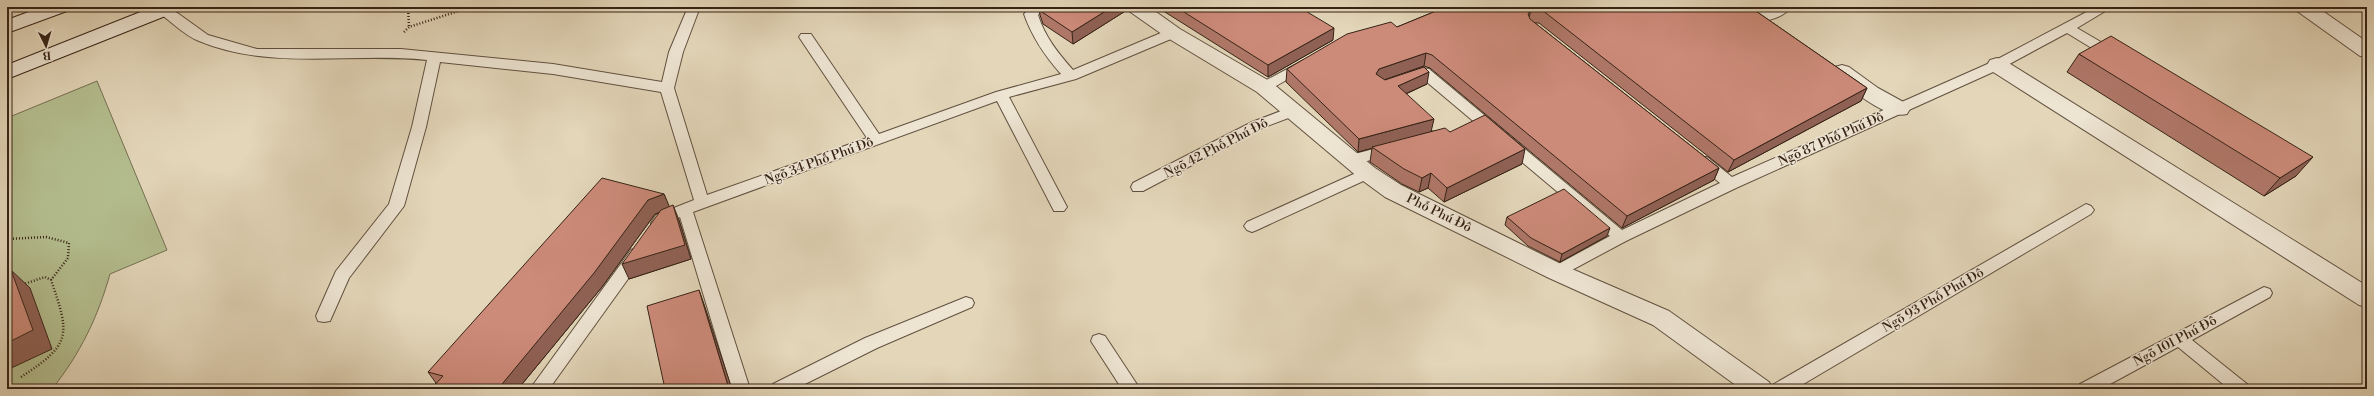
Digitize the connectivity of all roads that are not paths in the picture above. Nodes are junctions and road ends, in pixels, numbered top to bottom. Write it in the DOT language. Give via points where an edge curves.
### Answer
graph roads {
  1 [pos="694,7"];
  2 [pos="1038,7"];
  3 [pos="1136,7"];
  4 [pos="1780,7"];
  5 [pos="2106,7"];
  6 [pos="2304,7"];
  7 [pos="168,8"];
  8 [pos="47,9"];
  9 [pos="1756,12"];
  10 [pos="7,27"];
  11 [pos="2067,28"];
  12 [pos="1781,30"];
  13 [pos="1173,33"];
  14 [pos="806,37"];
  15 [pos="2367,51"];
  16 [pos="434,57"];
  17 [pos="1315,58"];
  18 [pos="1826,62"];
  19 [pos="2127,63"];
  20 [pos="1997,65"];
  21 [pos="7,72"];
  22 [pos="1071,76"];
  23 [pos="1396,82"];
  24 [pos="1264,87"];
  25 [pos="667,88"];
  26 [pos="1001,95"];
  27 [pos="1900,109"];
  28 [pos="1294,111"];
  29 [pos="876,141"];
  30 [pos="1405,146"];
  31 [pos="1694,154"];
  32 [pos="1359,166"];
  33 [pos="1731,184"];
  34 [pos="1138,187"];
  35 [pos="702,203"];
  36 [pos="1059,207"];
  37 [pos="686,209"];
  38 [pos="2086,210"];
  39 [pos="1252,226"];
  40 [pos="1621,237"];
  41 [pos="1557,272"];
  42 [pos="2264,293"];
  43 [pos="2367,298"];
  44 [pos="966,303"];
  45 [pos="324,316"];
  46 [pos="2179,339"];
  47 [pos="1099,341"];
  48 [pos="539,389"];
  49 [pos="741,389"];
  50 [pos="779,389"];
  51 [pos="1131,389"];
  52 [pos="1760,389"];
  53 [pos="1780,389"];
  54 [pos="2086,389"];
  55 [pos="2240,389"];
  1 -- 25 [label="lane" via="676,52"];
  2 -- 22 [label="lane" via="1031,14 1038,32 1055,59"];
  3 -- 13 [label="street, Phố Phú Đô"];
  4 -- 9 [label="street"];
  5 -- 11 [label="lane, Ngõ 87 Phố Phú Đô"];
  6 -- 15 [label="street"];
  7 -- 16 [label="lane" via="203,38 257,52 381,53"];
  7 -- 21 [label="street"];
  8 -- 10 [label="street"];
  9 -- 12 [label="street"];
  11 -- 19 [label="lane"];
  11 -- 20 [label="lane, Ngõ 87 Phố Phú Đô"];
  13 -- 22 [label="lane, Ngõ 34 Phố Phú Đô"];
  13 -- 24 [label="street, Phố Phú Đô"];
  14 -- 29 [label="lane"];
  16 -- 25 [label="lane" via="553,69"];
  16 -- 45 [label="lane" via="420,127 396,206 342,275"];
  17 -- 24 [label="lane"];
  18 -- 27 [label="street" via="1871,93"];
  20 -- 27 [label="lane, Ngõ 87 Phố Phú Đô"];
  20 -- 43 [label="street"];
  22 -- 26 [label="lane, Ngõ 34 Phố Phú Đô"];
  23 -- 40 [label="lane" via="1424,72"];
  24 -- 28 [label="street, Phố Phú Đô"];
  25 -- 35 [label="lane"];
  26 -- 29 [label="lane, Ngõ 34 Phố Phú Đô"];
  26 -- 36 [label="lane"];
  27 -- 33 [label="lane, Ngõ 87 Phố Phú Đô"];
  28 -- 32 [label="street, Phố Phú Đô"];
  28 -- 34 [label="lane, Ngõ 42 Phố Phú Đô" via="1257,125"];
  29 -- 35 [label="lane, Ngõ 34 Phố Phú Đô"];
  30 -- 32 [label="lane"];
  31 -- 33 [label="lane"];
  32 -- 39 [label="lane"];
  32 -- 41 [label="street, Phố Phú Đô" via="1393,191"];
  33 -- 40 [label="lane, Ngõ 87 Phố Phú Đô"];
  35 -- 37 [label="lane, Ngõ 34 Phố Phú Đô"];
  37 -- 48 [label="lane, Ngõ 34 Phố Phú Đô" via="661,219"];
  37 -- 49 [label="lane"];
  38 -- 53 [label="lane, Ngõ 93 Phố Phú Đô"];
  40 -- 41 [label="lane, Ngõ 87 Phố Phú Đô"];
  41 -- 52 [label="street, Phố Phú Đô" via="1661,318"];
  42 -- 46 [label="lane, Ngõ 101 Phú Đô"];
  44 -- 50 [label="lane" via="871,343"];
  46 -- 54 [label="lane, Ngõ 101 Phú Đô"];
  46 -- 55 [label="lane"];
  47 -- 51 [label="lane"];
}
